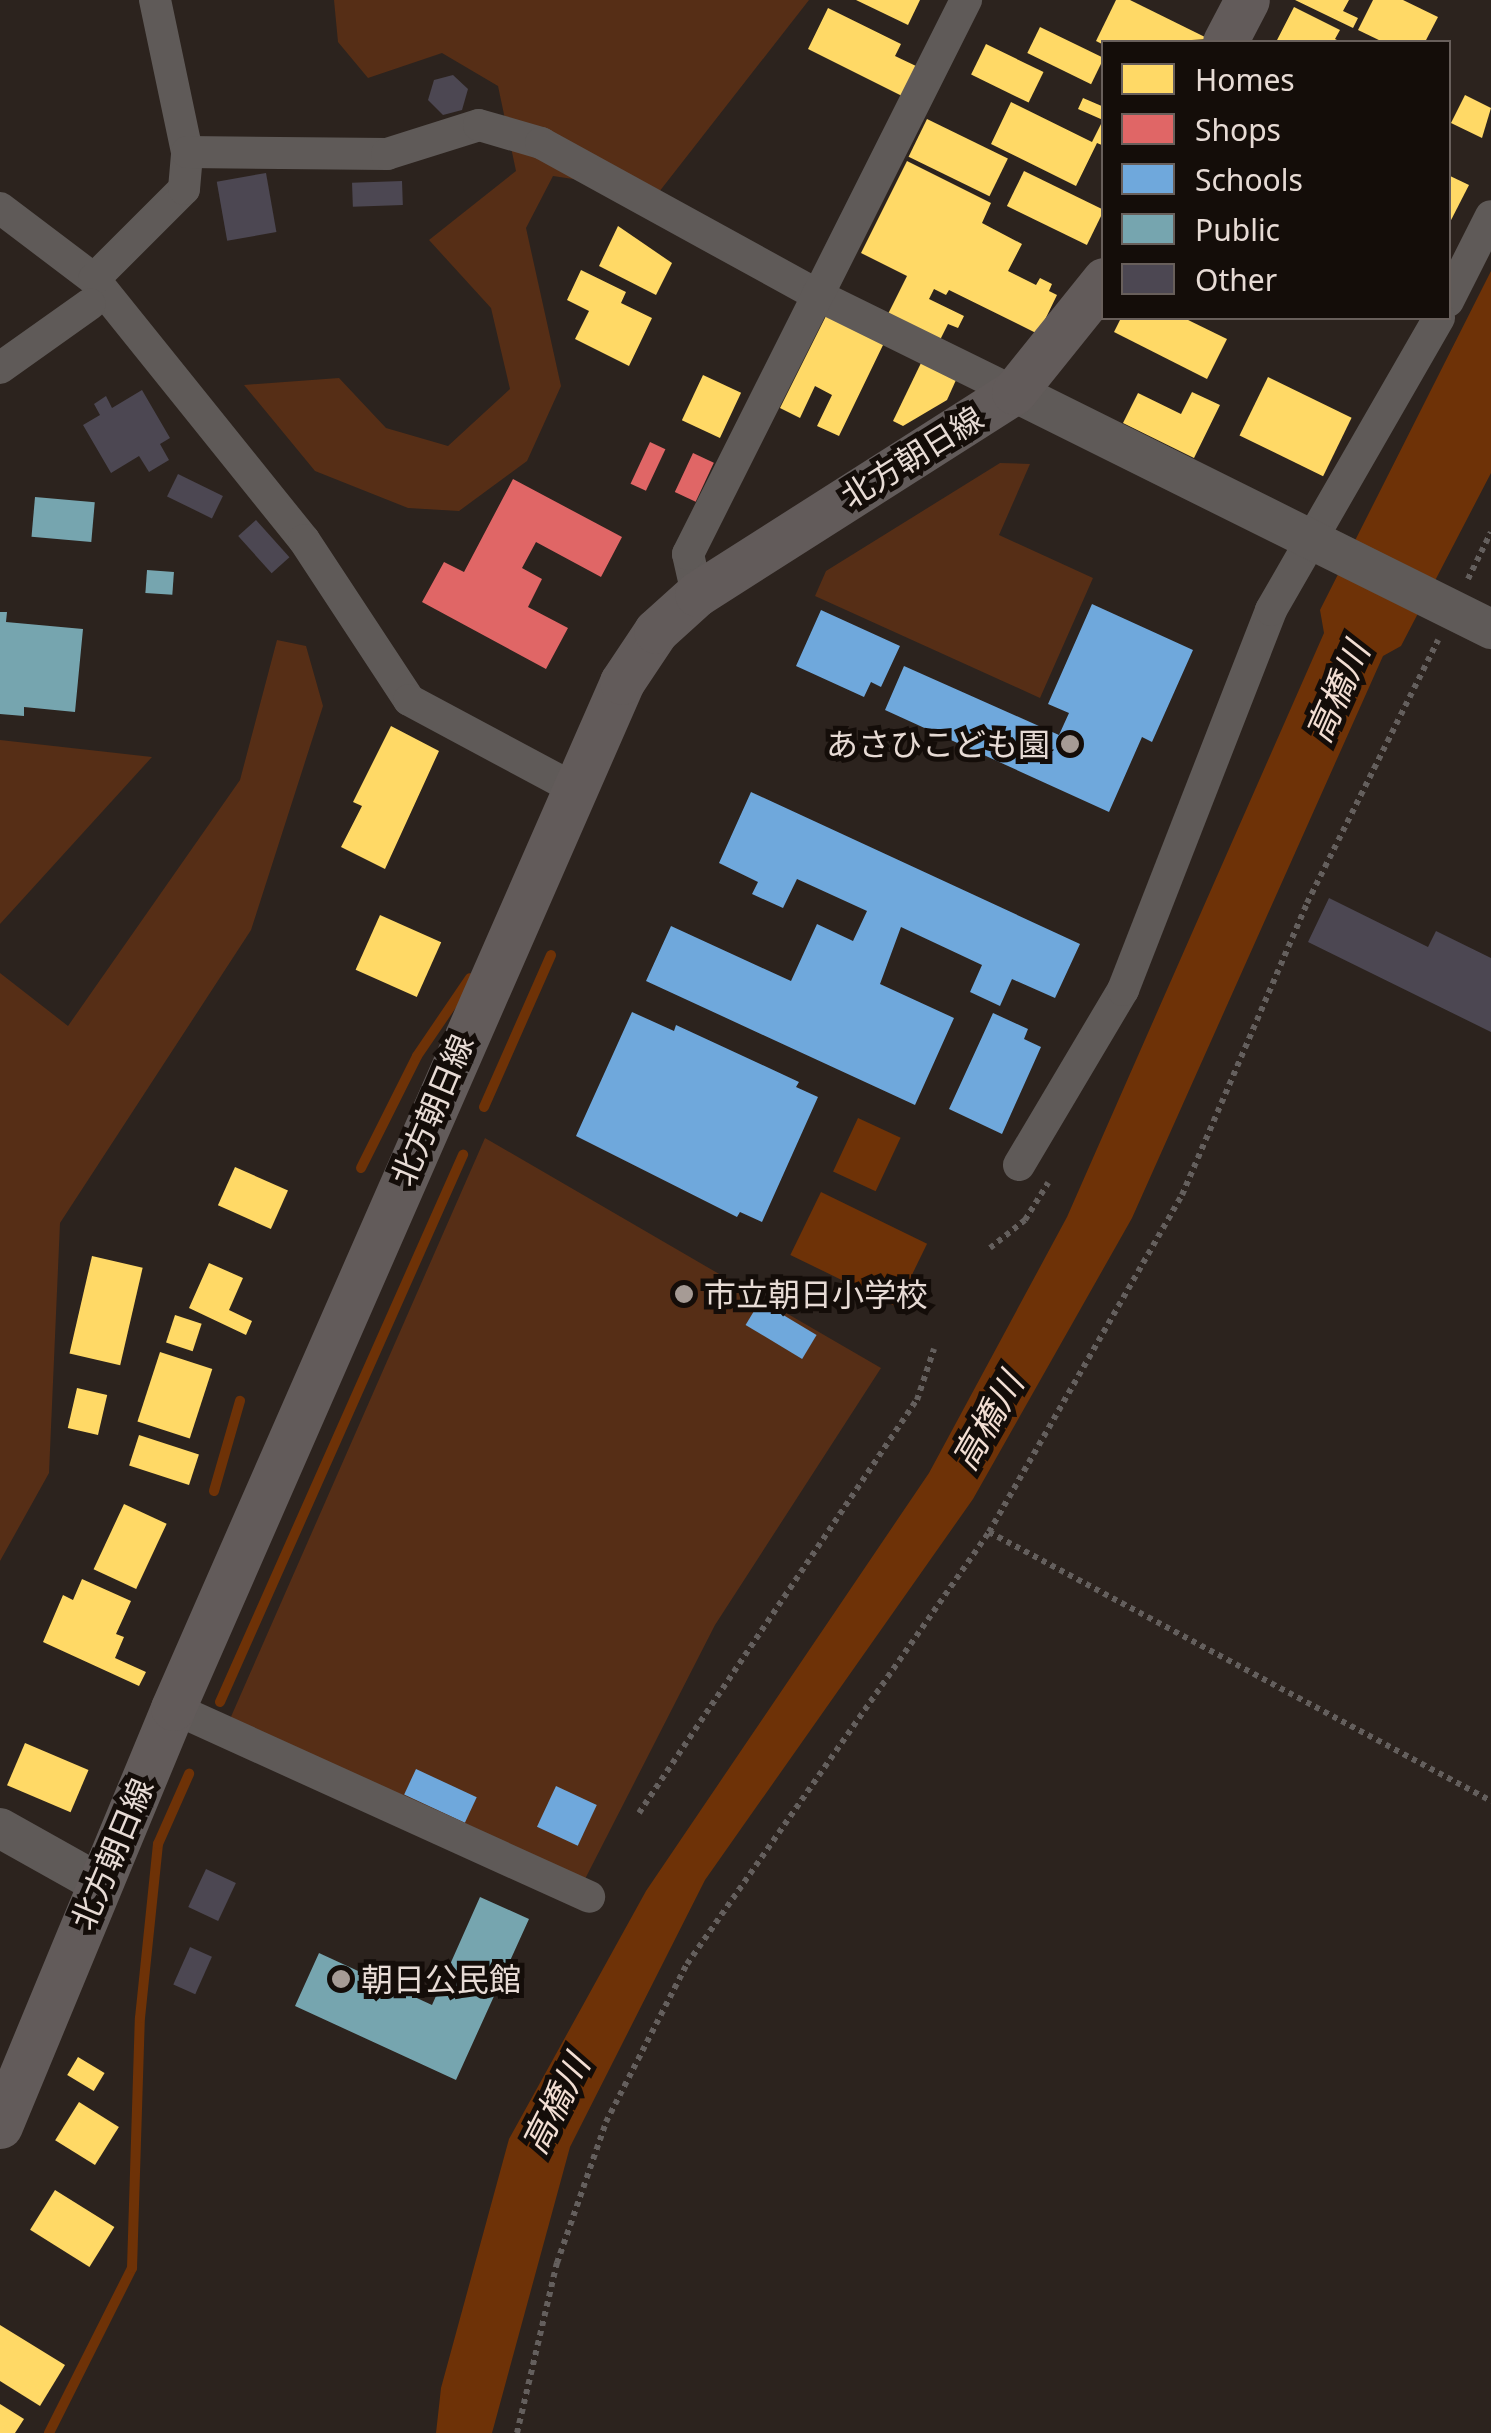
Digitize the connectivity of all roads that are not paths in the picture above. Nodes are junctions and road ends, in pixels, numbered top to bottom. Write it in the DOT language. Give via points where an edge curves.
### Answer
graph roads {
  1 [pos="156,0"];
  2 [pos="966,0"];
  3 [pos="1247,0"];
  4 [pos="1226,40"];
  5 [pos="186,152"];
  6 [pos="0,208"];
  7 [pos="1491,216"];
  8 [pos="1101,284"];
  9 [pos="92,292"];
  10 [pos="817,294"];
  11 [pos="1451,295"];
  12 [pos="1438,320"];
  13 [pos="0,368"];
  14 [pos="1014,392"];
  15 [pos="1319,546"];
  16 [pos="696,594"];
  17 [pos="1491,629"];
  18 [pos="571,786"];
  19 [pos="1018,1165"];
  20 [pos="174,1708"];
  21 [pos="0,1828"];
  22 [pos="98,1883"];
  23 [pos="589,1898"];
  24 [pos="0,2126"];
  1 -- 5 [label="street"];
  2 -- 10 [label="street"];
  3 -- 4 [label="main road"];
  5 -- 9 [label="street" via="184,189"];
  5 -- 10 [label="street" via="387,154 479,125 541,143"];
  6 -- 9 [label="street"];
  7 -- 11 [label="street"];
  8 -- 14 [label="main road, 北方朝日線"];
  9 -- 13 [label="street"];
  9 -- 18 [label="street" via="304,540 409,700"];
  10 -- 14 [label="street"];
  10 -- 16 [label="street" via="688,554"];
  12 -- 15 [label="street"];
  14 -- 15 [label="street"];
  14 -- 16 [label="main road, 北方朝日線"];
  15 -- 17 [label="street"];
  15 -- 19 [label="street" via="1271,610 1122,990"];
  16 -- 18 [label="main road, 北方朝日線" via="656,632 622,682"];
  18 -- 20 [label="main road, 北方朝日線"];
  20 -- 22 [label="main road, 北方朝日線"];
  20 -- 23 [label="street"];
  21 -- 22 [label="street"];
  22 -- 24 [label="main road, 北方朝日線"];
}
